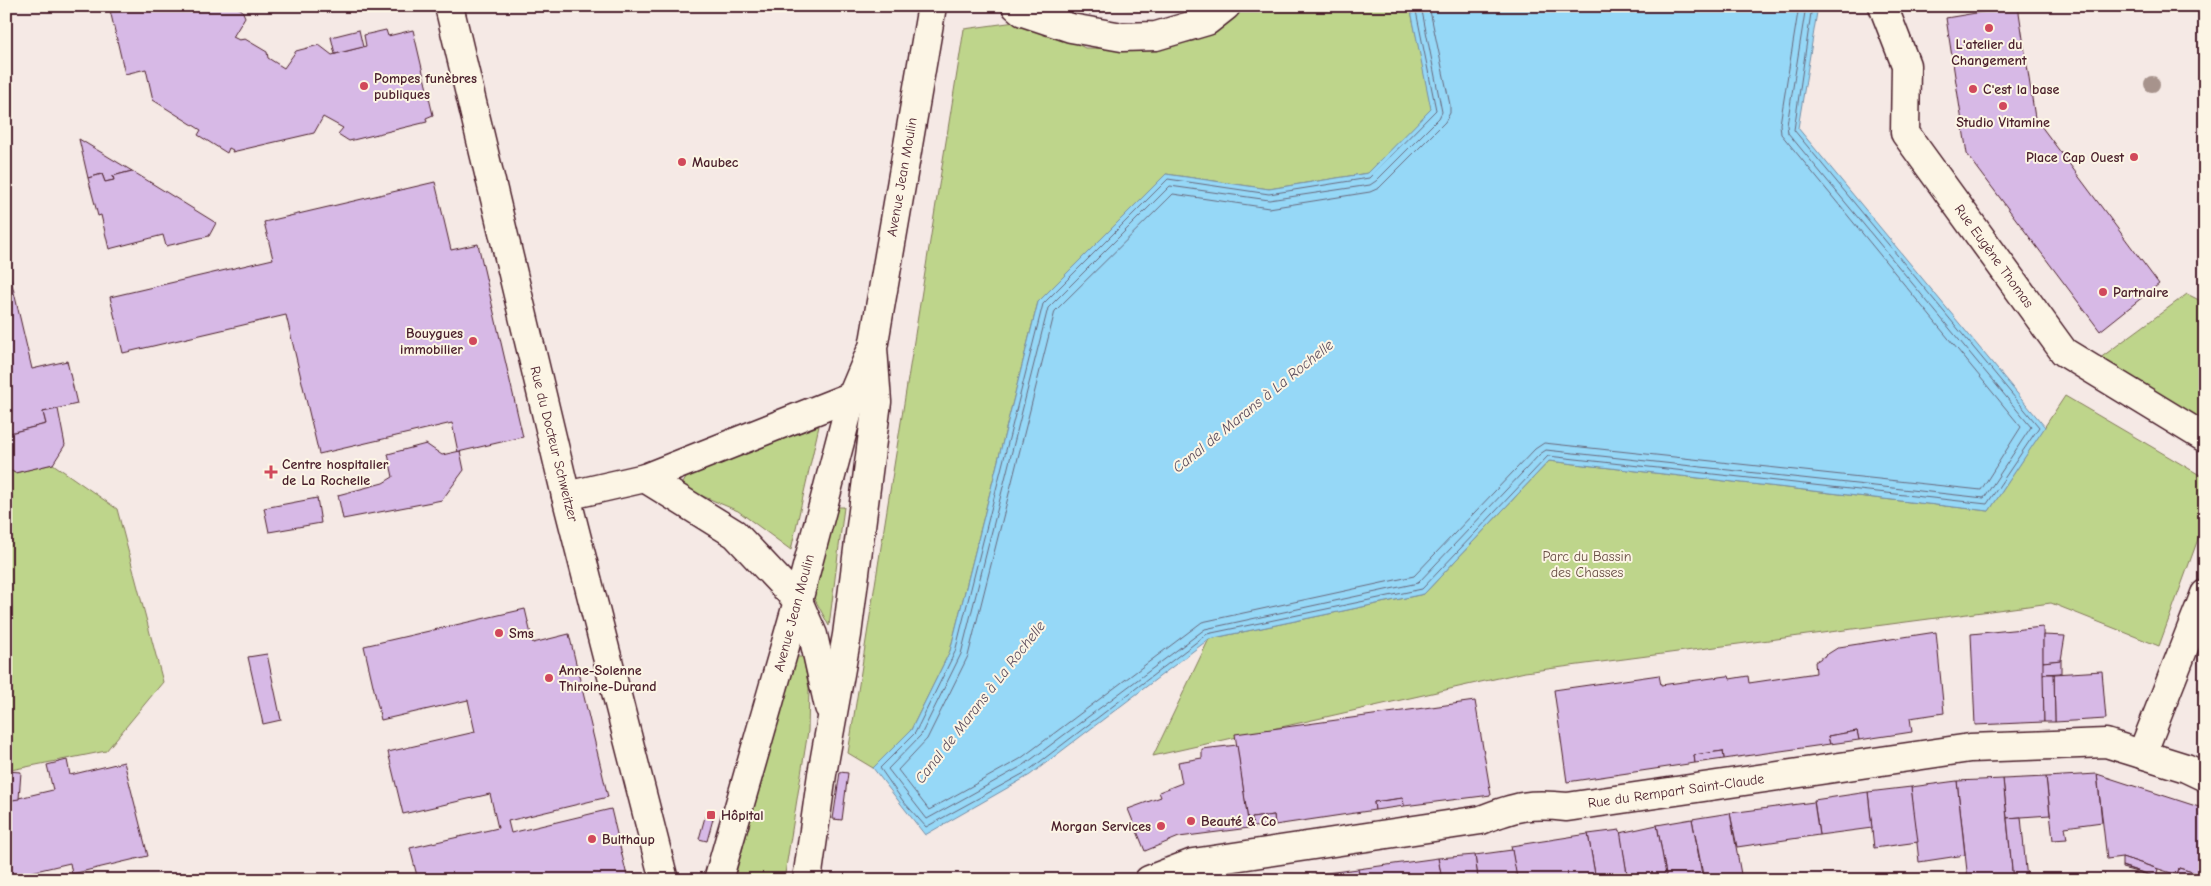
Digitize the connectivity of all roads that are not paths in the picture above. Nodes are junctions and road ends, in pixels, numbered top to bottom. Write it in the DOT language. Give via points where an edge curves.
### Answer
graph roads {
  1 [pos="449,6"];
  2 [pos="932,6"];
  3 [pos="1016,6"];
  4 [pos="1226,6"];
  5 [pos="1883,6"];
  6 [pos="873,348"];
  7 [pos="852,396"];
  8 [pos="2205,438"];
  9 [pos="645,478"];
  10 [pos="566,496"];
  11 [pos="2205,594"];
  12 [pos="798,601"];
  13 [pos="832,720"];
  14 [pos="2142,754"];
  15 [pos="2205,777"];
  16 [pos="664,880"];
  17 [pos="718,880"];
  18 [pos="806,880"];
  19 [pos="1149,880"];
  1 -- 10 [label="main road, Rue du Docteur Schweitzer"];
  2 -- 6 [label="main road, Avenue Jean Moulin"];
  3 -- 4 [label="main road" via="1023,12 1071,28 1122,37 1156,36 1207,21"];
  5 -- 8 [label="main road, Rue Eugène Thomas" via="1906,65 1905,133 2064,352"];
  6 -- 7 [label="main road, Avenue Jean Moulin"];
  6 -- 13 [label="main road, Avenue Jean Moulin" via="876,402 847,635"];
  7 -- 9 [label="main road"];
  7 -- 12 [label="main road, Avenue Jean Moulin"];
  9 -- 10 [label="main road"];
  9 -- 12 [label="main road" via="735,534"];
  10 -- 16 [label="main road, Rue du Docteur Schweitzer"];
  11 -- 14 [label="main road"];
  12 -- 13 [label="main road" via="813,635"];
  12 -- 17 [label="main road, Avenue Jean Moulin"];
  13 -- 18 [label="main road, Avenue Jean Moulin"];
  14 -- 15 [label="main road, Rue du Rempart Saint-Claude"];
  14 -- 19 [label="main road, Rue du Rempart Saint-Claude" via="2106,743 1970,748 1567,807 1539,804 1509,809 1481,820 1194,863"];
}
